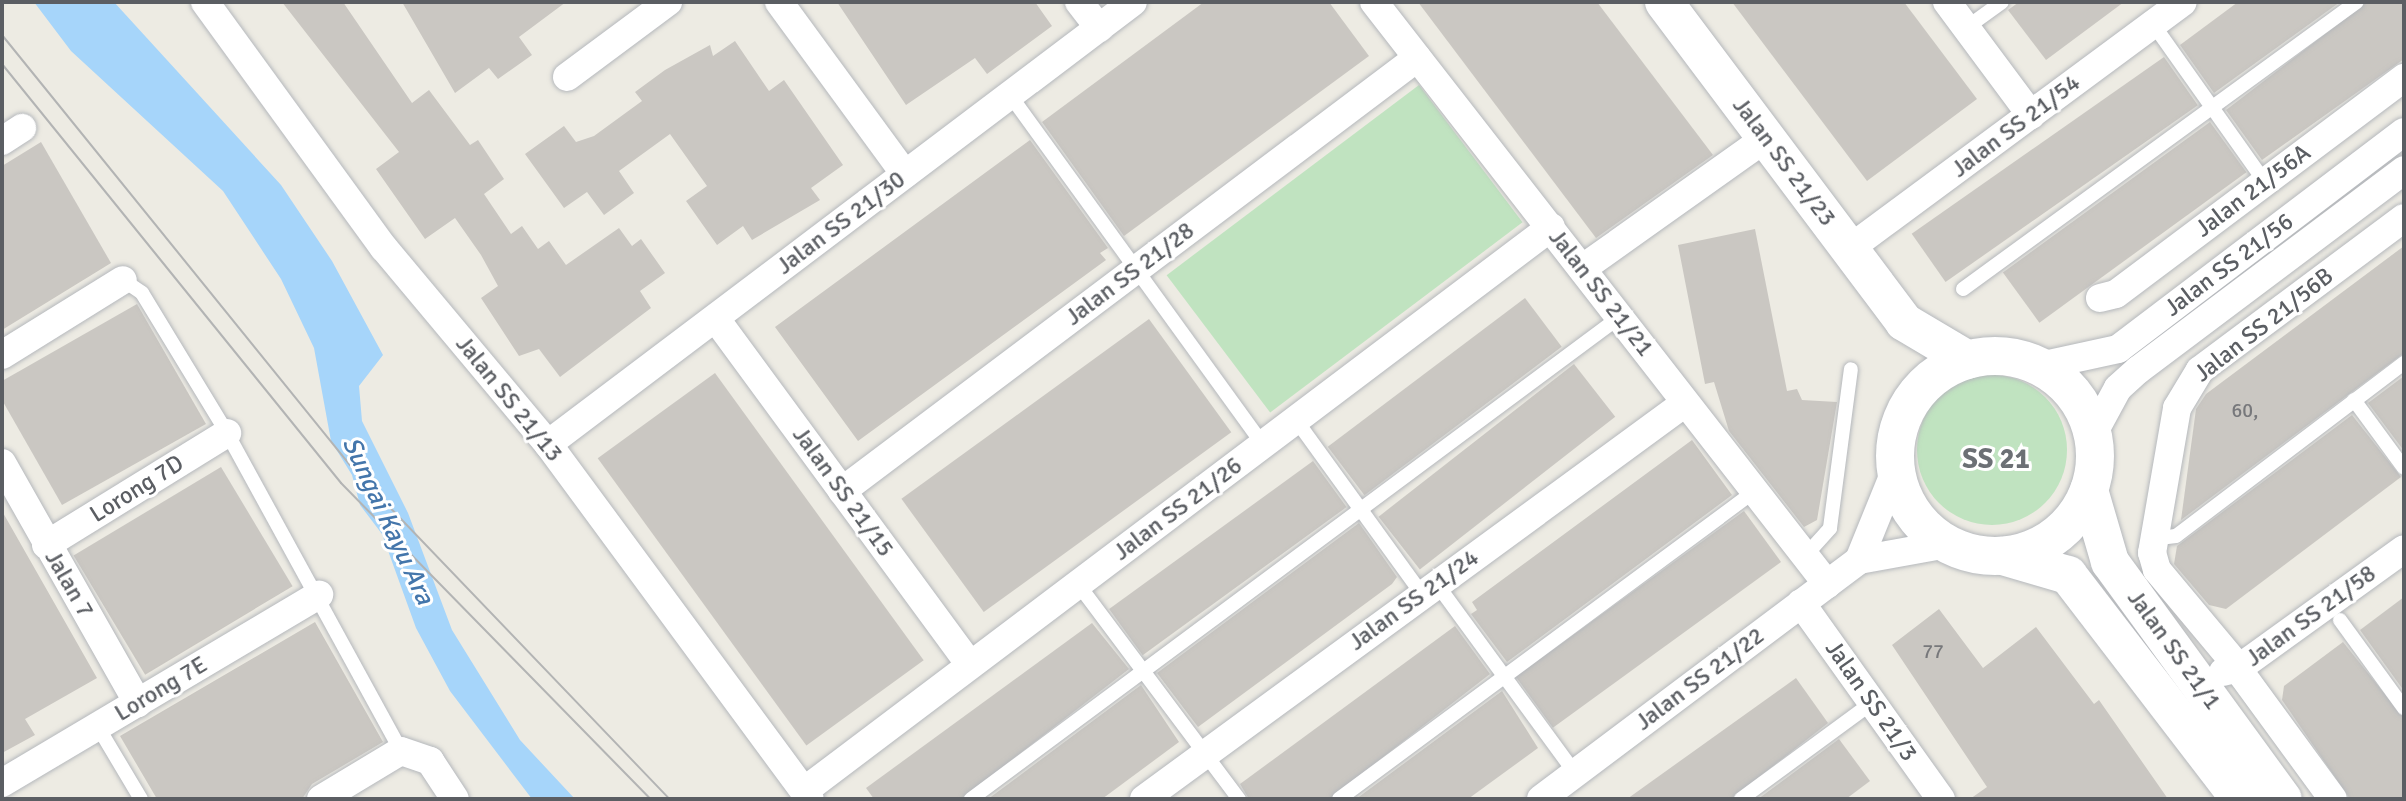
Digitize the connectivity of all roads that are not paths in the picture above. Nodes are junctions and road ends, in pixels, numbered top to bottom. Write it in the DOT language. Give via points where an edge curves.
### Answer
graph roads {
  1 [pos="205,2"];
  2 [pos="668,2"];
  3 [pos="779,2"];
  4 [pos="1079,2"];
  5 [pos="1133,2"];
  6 [pos="1664,2"];
  7 [pos="1947,2"];
  8 [pos="2002,2"];
  9 [pos="2183,2"];
  10 [pos="2357,2"];
  11 [pos="1383,5"];
  12 [pos="2153,24"];
  13 [pos="1099,28"];
  14 [pos="1966,28"];
  15 [pos="1417,58"];
  16 [pos="567,77"];
  17 [pos="2404,78"];
  18 [pos="1010,95"];
  19 [pos="2212,107"];
  20 [pos="2031,115"];
  21 [pos="2404,132"];
  22 [pos="1766,138"];
  23 [pos="2404,170"];
  24 [pos="905,174"];
  25 [pos="2265,182"];
  26 [pos="2404,218"];
  27 [pos="1551,227"];
  28 [pos="1849,249"];
  29 [pos="1583,268"];
  30 [pos="1136,270"];
  31 [pos="123,280"];
  32 [pos="1963,289"];
  33 [pos="2100,298"];
  34 [pos="1621,316"];
  35 [pos="716,319"];
  36 [pos="1904,322"];
  37 [pos="2,355"];
  38 [pos="1968,360"];
  39 [pos="2404,363"];
  40 [pos="2040,366"];
  41 [pos="1851,369"];
  42 [pos="1917,394"];
  43 [pos="2354,400"];
  44 [pos="1685,403"];
  45 [pos="1296,420"];
  46 [pos="227,433"];
  47 [pos="2093,434"];
  48 [pos="548,444"];
  49 [pos="1263,445"];
  50 [pos="2,463"];
  51 [pos="2404,468"];
  52 [pos="1896,469"];
  53 [pos="2089,490"];
  54 [pos="842,491"];
  55 [pos="1755,491"];
  56 [pos="10,497"];
  57 [pos="1362,509"];
  58 [pos="2151,539"];
  59 [pos="1948,544"];
  60 [pos="46,545"];
  61 [pos="2404,549"];
  62 [pos="1806,555"];
  63 [pos="2003,556"];
  64 [pos="1859,560"];
  65 [pos="2404,560"];
  66 [pos="1078,584"];
  67 [pos="1827,584"];
  68 [pos="1429,588"];
  69 [pos="319,595"];
  70 [pos="1801,603"];
  71 [pos="2340,620"];
  72 [pos="2172,651"];
  73 [pos="970,665"];
  74 [pos="1143,671"];
  75 [pos="2241,672"];
  76 [pos="1504,676"];
  77 [pos="1873,702"];
  78 [pos="138,703"];
  79 [pos="2404,708"];
  80 [pos="98,727"];
  81 [pos="401,751"];
  82 [pos="1205,754"];
  83 [pos="2254,759"];
  84 [pos="2,783"];
  85 [pos="1559,790"];
  86 [pos="807,795"];
  87 [pos="1932,796"];
  88 [pos="141,799"];
  89 [pos="321,799"];
  90 [pos="455,799"];
  91 [pos="971,799"];
  92 [pos="1144,799"];
  93 [pos="1239,799"];
  94 [pos="1339,799"];
  95 [pos="1741,799"];
  96 [pos="2240,799"];
  97 [pos="2283,799"];
  98 [pos="2333,799"];
  1 -- 48 [label="street, Jalan SS 21/13" via="384,248"];
  2 -- 16 [label="street"];
  3 -- 24 [label="street"];
  4 -- 13 [label="street"];
  5 -- 13 [label="street, Jalan SS 21/30"];
  6 -- 22 [label="street, Jalan SS 21/23"];
  7 -- 14 [label="street"];
  8 -- 14 [label="lane"];
  9 -- 12 [label="street, Jalan SS 21/54"];
  10 -- 19 [label="lane"];
  11 -- 15 [label="street, Jalan SS 21/21"];
  12 -- 19 [label="lane"];
  12 -- 20 [label="street, Jalan SS 21/54"];
  13 -- 18 [label="street, Jalan SS 21/30"];
  14 -- 20 [label="street"];
  15 -- 27 [label="street, Jalan SS 21/21"];
  15 -- 30 [label="street, Jalan SS 21/28"];
  17 -- 25 [label="street, Jalan 21/56A"];
  18 -- 24 [label="street, Jalan SS 21/30"];
  18 -- 30 [label="lane"];
  19 -- 25 [label="lane"];
  19 -- 32 [label="lane"];
  20 -- 28 [label="street, Jalan SS 21/54"];
  21 -- 40 [label="street, Jalan SS 21/56" via="2118,349"];
  22 -- 28 [label="street, Jalan SS 21/23"];
  22 -- 29 [label="street"];
  23 -- 47 [label="street, Jalan SS 21/56" via="2138,370 2118,388"];
  24 -- 35 [label="street, Jalan SS 21/30"];
  25 -- 33 [label="street, Jalan 21/56A" via="2116,294"];
  26 -- 58 [label="street, Jalan SS 21/56B" via="2187,385"];
  27 -- 29 [label="street, Jalan SS 21/21"];
  27 -- 45 [label="street, Jalan SS 21/26"];
  28 -- 36 [label="street, Jalan SS 21/23"];
  29 -- 34 [label="street, Jalan SS 21/21"];
  30 -- 49 [label="lane"];
  30 -- 54 [label="street, Jalan SS 21/28"];
  31 -- 37 [label="street"];
  31 -- 46 [label="lane" via="142,293"];
  34 -- 44 [label="street, Jalan SS 21/21"];
  34 -- 57 [label="lane"];
  35 -- 48 [label="street, Jalan SS 21/30"];
  35 -- 54 [label="street, Jalan SS 21/15"];
  36 -- 38 [label="street, Jalan SS 21/23"];
  36 -- 42 [label="street, Jalan SS 21/23"];
  38 -- 40 [label="street" via="1993,356"];
  38 -- 42 [label="street"];
  39 -- 43 [label="lane"];
  40 -- 47 [label="street" via="2081,404"];
  41 -- 62 [label="lane" via="1830,528"];
  42 -- 52 [label="street" via="1896,442"];
  43 -- 51 [label="lane"];
  43 -- 58 [label="lane" via="2176,536"];
  44 -- 55 [label="street, Jalan SS 21/21"];
  44 -- 68 [label="street, Jalan SS 21/24"];
  45 -- 49 [label="street, Jalan SS 21/26"];
  45 -- 57 [label="lane"];
  46 -- 60 [label="street, Lorong 7D"];
  46 -- 69 [label="lane"];
  47 -- 53 [label="street"];
  48 -- 86 [label="street, Jalan SS 21/13"];
  49 -- 66 [label="street, Jalan SS 21/26"];
  50 -- 56 [label="street, Jalan 7"];
  52 -- 59 [label="street" via="1913,514"];
  52 -- 64 [label="street"];
  53 -- 63 [label="street" via="2056,535"];
  53 -- 72 [label="street, Jalan SS 21/1" via="2110,562"];
  54 -- 73 [label="street, Jalan SS 21/15"];
  55 -- 62 [label="street, Jalan SS 21/21"];
  55 -- 76 [label="lane"];
  56 -- 60 [label="street, Jalan 7"];
  57 -- 68 [label="lane"];
  57 -- 74 [label="lane"];
  58 -- 75 [label="street" via="2157,570"];
  59 -- 63 [label="street"];
  59 -- 64 [label="street, Jalan SS 21/22"];
  60 -- 78 [label="street, Jalan 7"];
  61 -- 75 [label="street, Jalan SS 21/58"];
  62 -- 67 [label="street, Jalan SS 21/21"];
  63 -- 96 [label="street, Jalan SS 21/1" via="2068,575"];
  64 -- 67 [label="street, Jalan SS 21/22"];
  65 -- 75 [label="street, Jalan SS 21/58"];
  66 -- 73 [label="street, Jalan SS 21/26"];
  66 -- 74 [label="lane"];
  67 -- 70 [label="street, Jalan SS 21/22"];
  68 -- 76 [label="lane"];
  68 -- 82 [label="street, Jalan SS 21/24"];
  69 -- 78 [label="street, Lorong 7E"];
  69 -- 81 [label="lane"];
  70 -- 77 [label="street, Jalan SS 21/3"];
  70 -- 85 [label="street, Jalan SS 21/22"];
  71 -- 79 [label="lane"];
  72 -- 75 [label="street, Jalan SS 21/58" via="2214,674"];
  72 -- 83 [label="street, Jalan SS 21/1"];
  73 -- 86 [label="street, Jalan SS 21/26"];
  74 -- 82 [label="lane"];
  74 -- 91 [label="lane"];
  75 -- 83 [label="street, Jalan SS 21/58" via="2240,708"];
  75 -- 98 [label="street"];
  76 -- 85 [label="lane"];
  76 -- 94 [label="lane"];
  77 -- 87 [label="street, Jalan SS 21/3"];
  77 -- 95 [label="lane"];
  78 -- 80 [label="street, Lorong 7E"];
  80 -- 84 [label="street, Lorong 7E"];
  80 -- 88 [label="lane"];
  81 -- 89 [label="street"];
  81 -- 90 [label="street" via="430,761"];
  82 -- 92 [label="street, Jalan SS 21/24"];
  82 -- 93 [label="lane"];
  83 -- 97 [label="street, Jalan SS 21/1"];
}
